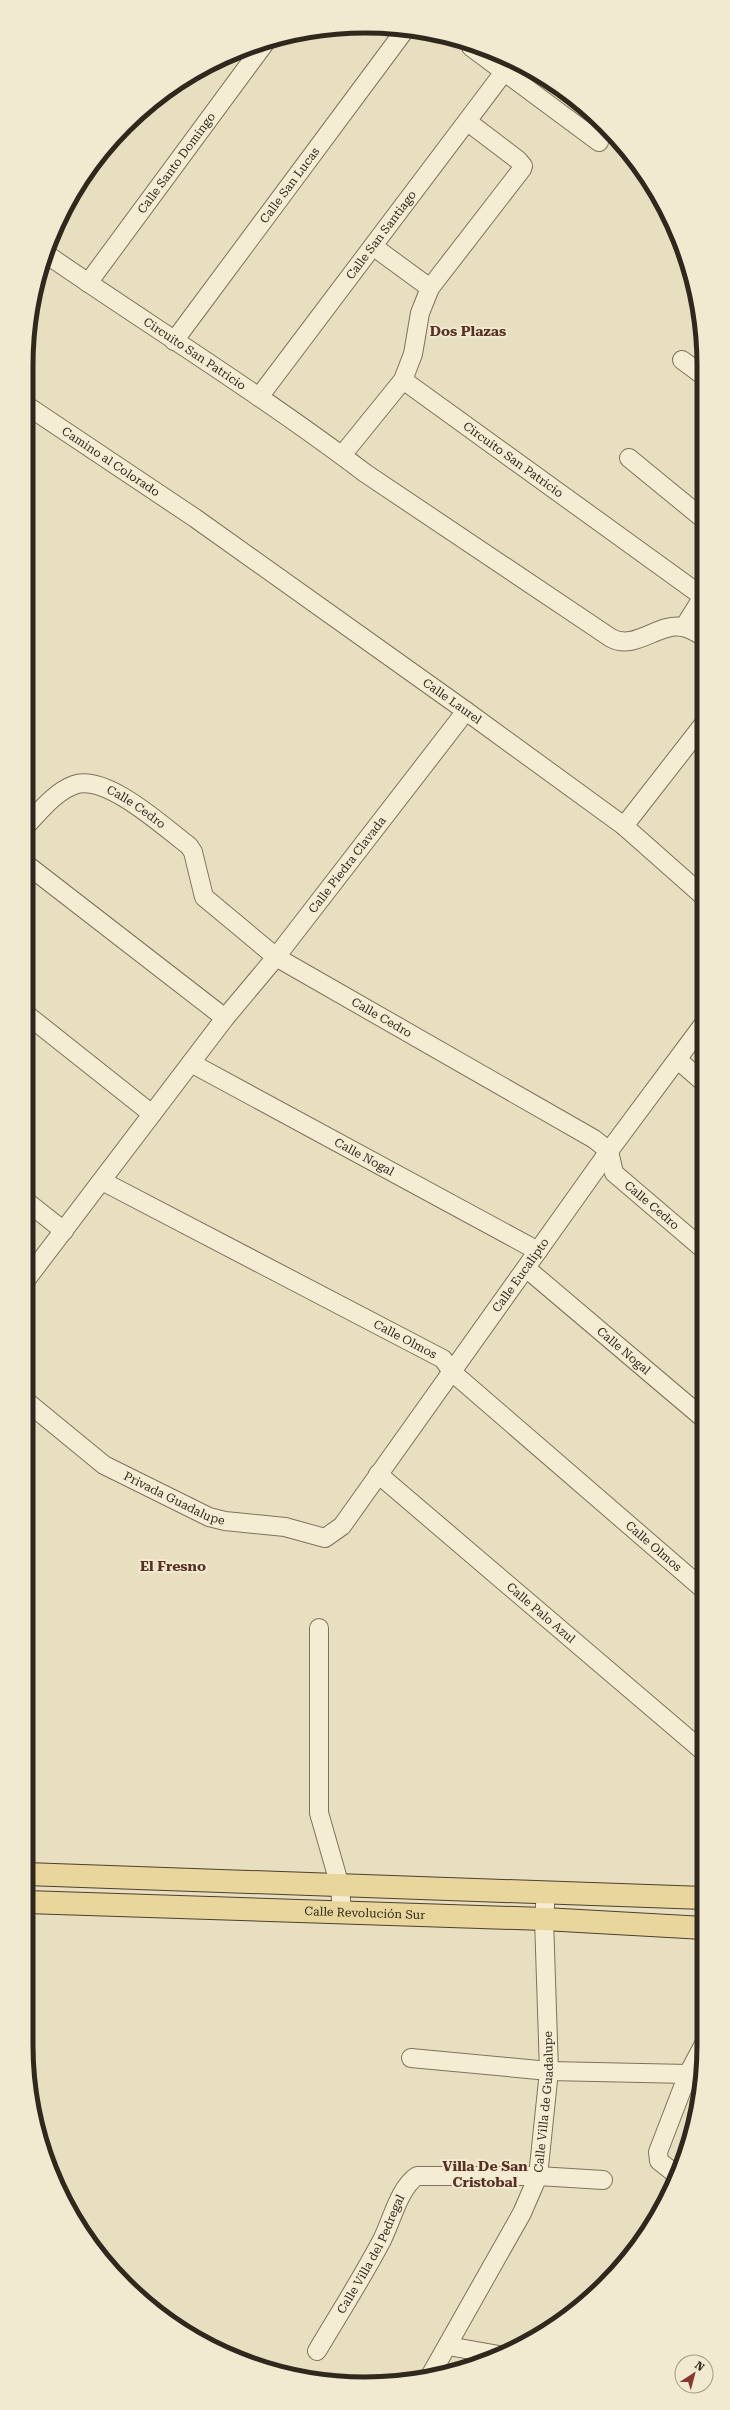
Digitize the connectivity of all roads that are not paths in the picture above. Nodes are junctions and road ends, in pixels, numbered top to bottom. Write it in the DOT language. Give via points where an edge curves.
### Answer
graph roads {
  1 [pos="401,35"];
  2 [pos="259,51"];
  3 [pos="479,53"];
  4 [pos="504,72"];
  5 [pos="468,122"];
  6 [pos="599,142"];
  7 [pos="374,246"];
  8 [pos="51,258"];
  9 [pos="88,283"];
  10 [pos="430,288"];
  11 [pos="174,340"];
  12 [pos="682,360"];
  13 [pos="697,371"];
  14 [pos="403,380"];
  15 [pos="260,397"];
  16 [pos="33,410"];
  17 [pos="343,454"];
  18 [pos="629,458"];
  19 [pos="697,513"];
  20 [pos="195,518"];
  21 [pos="697,593"];
  22 [pos="697,605"];
  23 [pos="684,627"];
  24 [pos="697,634"];
  25 [pos="466,711"];
  26 [pos="697,732"];
  27 [pos="33,819"];
  28 [pos="624,826"];
  29 [pos="33,869"];
  30 [pos="697,891"];
  31 [pos="276,957"];
  32 [pos="225,1018"];
  33 [pos="33,1020"];
  34 [pos="697,1033"];
  35 [pos="678,1060"];
  36 [pos="191,1063"];
  37 [pos="697,1077"];
  38 [pos="152,1114"];
  39 [pos="609,1151"];
  40 [pos="102,1181"];
  41 [pos="33,1206"];
  42 [pos="64,1231"];
  43 [pos="697,1244"];
  44 [pos="538,1251"];
  45 [pos="526,1268"];
  46 [pos="33,1271"];
  47 [pos="452,1372"];
  48 [pos="33,1407"];
  49 [pos="697,1413"];
  50 [pos="378,1474"];
  51 [pos="342,1526"];
  52 [pos="697,1585"];
  53 [pos="319,1628"];
  54 [pos="697,1746"];
  55 [pos="33,1874"];
  56 [pos="340,1886"];
  57 [pos="546,1892"];
  58 [pos="697,1898"];
  59 [pos="33,1902"];
  60 [pos="342,1914"];
  61 [pos="544,1919"];
  62 [pos="697,1928"];
  63 [pos="411,2058"];
  64 [pos="696,2058"];
  65 [pos="549,2071"];
  66 [pos="688,2074"];
  67 [pos="672,2171"];
  68 [pos="538,2176"];
  69 [pos="603,2180"];
  70 [pos="448,2346"];
  71 [pos="317,2351"];
  72 [pos="489,2353"];
  73 [pos="434,2370"];
  1 -- 11 [label="street, Calle San Lucas"];
  2 -- 9 [label="street, Calle Santo Domingo"];
  3 -- 4 [label="street"];
  4 -- 5 [label="street, Calle San Santiago"];
  4 -- 6 [label="street"];
  5 -- 7 [label="street, Calle San Santiago"];
  5 -- 10 [label="street" via="523,166 518,176"];
  7 -- 10 [label="street"];
  7 -- 15 [label="street, Calle San Santiago"];
  8 -- 9 [label="street, Circuito San Patricio"];
  9 -- 11 [label="street, Circuito San Patricio"];
  10 -- 14 [label="street" via="420,313 413,354"];
  11 -- 15 [label="street, Circuito San Patricio"];
  12 -- 13 [label="street"];
  14 -- 17 [label="street"];
  14 -- 21 [label="street, Circuito San Patricio"];
  15 -- 17 [label="street, Circuito San Patricio"];
  16 -- 20 [label="street, Camino al Colorado"];
  17 -- 23 [label="street, Circuito San Patricio" via="365,473 611,638 622,643 676,626"];
  18 -- 19 [label="street"];
  20 -- 25 [label="street, Calle Laurel"];
  22 -- 23 [label="street"];
  23 -- 24 [label="street"];
  25 -- 28 [label="street, Calle Laurel"];
  25 -- 31 [label="street, Calle Piedra Clavada"];
  26 -- 28 [label="street"];
  27 -- 31 [label="street, Calle Cedro" via="58,794 76,784 95,785 118,794 189,846 193,852 204,897"];
  28 -- 30 [label="street, Calle Laurel"];
  29 -- 32 [label="street"];
  31 -- 32 [label="street, Calle Piedra Clavada"];
  31 -- 39 [label="street, Calle Cedro" via="578,1128"];
  32 -- 36 [label="street, Calle Piedra Clavada"];
  33 -- 38 [label="street"];
  34 -- 35 [label="street, Calle Eucalipto"];
  35 -- 37 [label="street"];
  35 -- 39 [label="street, Calle Eucalipto"];
  36 -- 38 [label="street, Calle Piedra Clavada"];
  36 -- 44 [label="street, Calle Nogal"];
  38 -- 40 [label="street, Calle Piedra Clavada"];
  39 -- 43 [label="street, Calle Cedro" via="614,1173"];
  39 -- 44 [label="street, Calle Eucalipto"];
  40 -- 42 [label="street, Calle Piedra Clavada"];
  40 -- 47 [label="street, Calle Olmos" via="443,1359"];
  41 -- 42 [label="street"];
  42 -- 46 [label="street, Calle Piedra Clavada"];
  44 -- 45 [label="street, Calle Eucalipto"];
  45 -- 47 [label="street, Calle Eucalipto"];
  45 -- 49 [label="street, Calle Nogal"];
  47 -- 50 [label="street, Calle Eucalipto"];
  47 -- 52 [label="street, Calle Olmos"];
  48 -- 51 [label="street, Privada Guadalupe" via="104,1464 209,1517 285,1527 325,1538"];
  50 -- 51 [label="street, Calle Eucalipto"];
  50 -- 54 [label="street, Calle Palo Azul"];
  53 -- 56 [label="street" via="319,1813"];
  55 -- 56 [label="main road"];
  56 -- 57 [label="main road"];
  56 -- 60 [label="street"];
  57 -- 58 [label="main road"];
  57 -- 61 [label="street, Calle Villa de Guadalupe"];
  59 -- 60 [label="main road, Calle Revolución Sur"];
  60 -- 61 [label="main road, Calle Revolución Sur"];
  61 -- 62 [label="main road, Calle Revolución Sur"];
  61 -- 65 [label="street, Calle Villa de Guadalupe"];
  63 -- 65 [label="street"];
  64 -- 66 [label="street"];
  65 -- 66 [label="street"];
  65 -- 68 [label="street, Calle Villa de Guadalupe"];
  66 -- 67 [label="street" via="658,2152 659,2161"];
  68 -- 69 [label="street, Calle Villa del Pedregal"];
  68 -- 70 [label="street, Calle Villa de Guadalupe" via="522,2213"];
  68 -- 71 [label="street, Calle Villa del Pedregal" via="435,2175 417,2176 408,2182 381,2241"];
  70 -- 72 [label="street"];
  70 -- 73 [label="street, Calle Villa de Guadalupe"];
}
